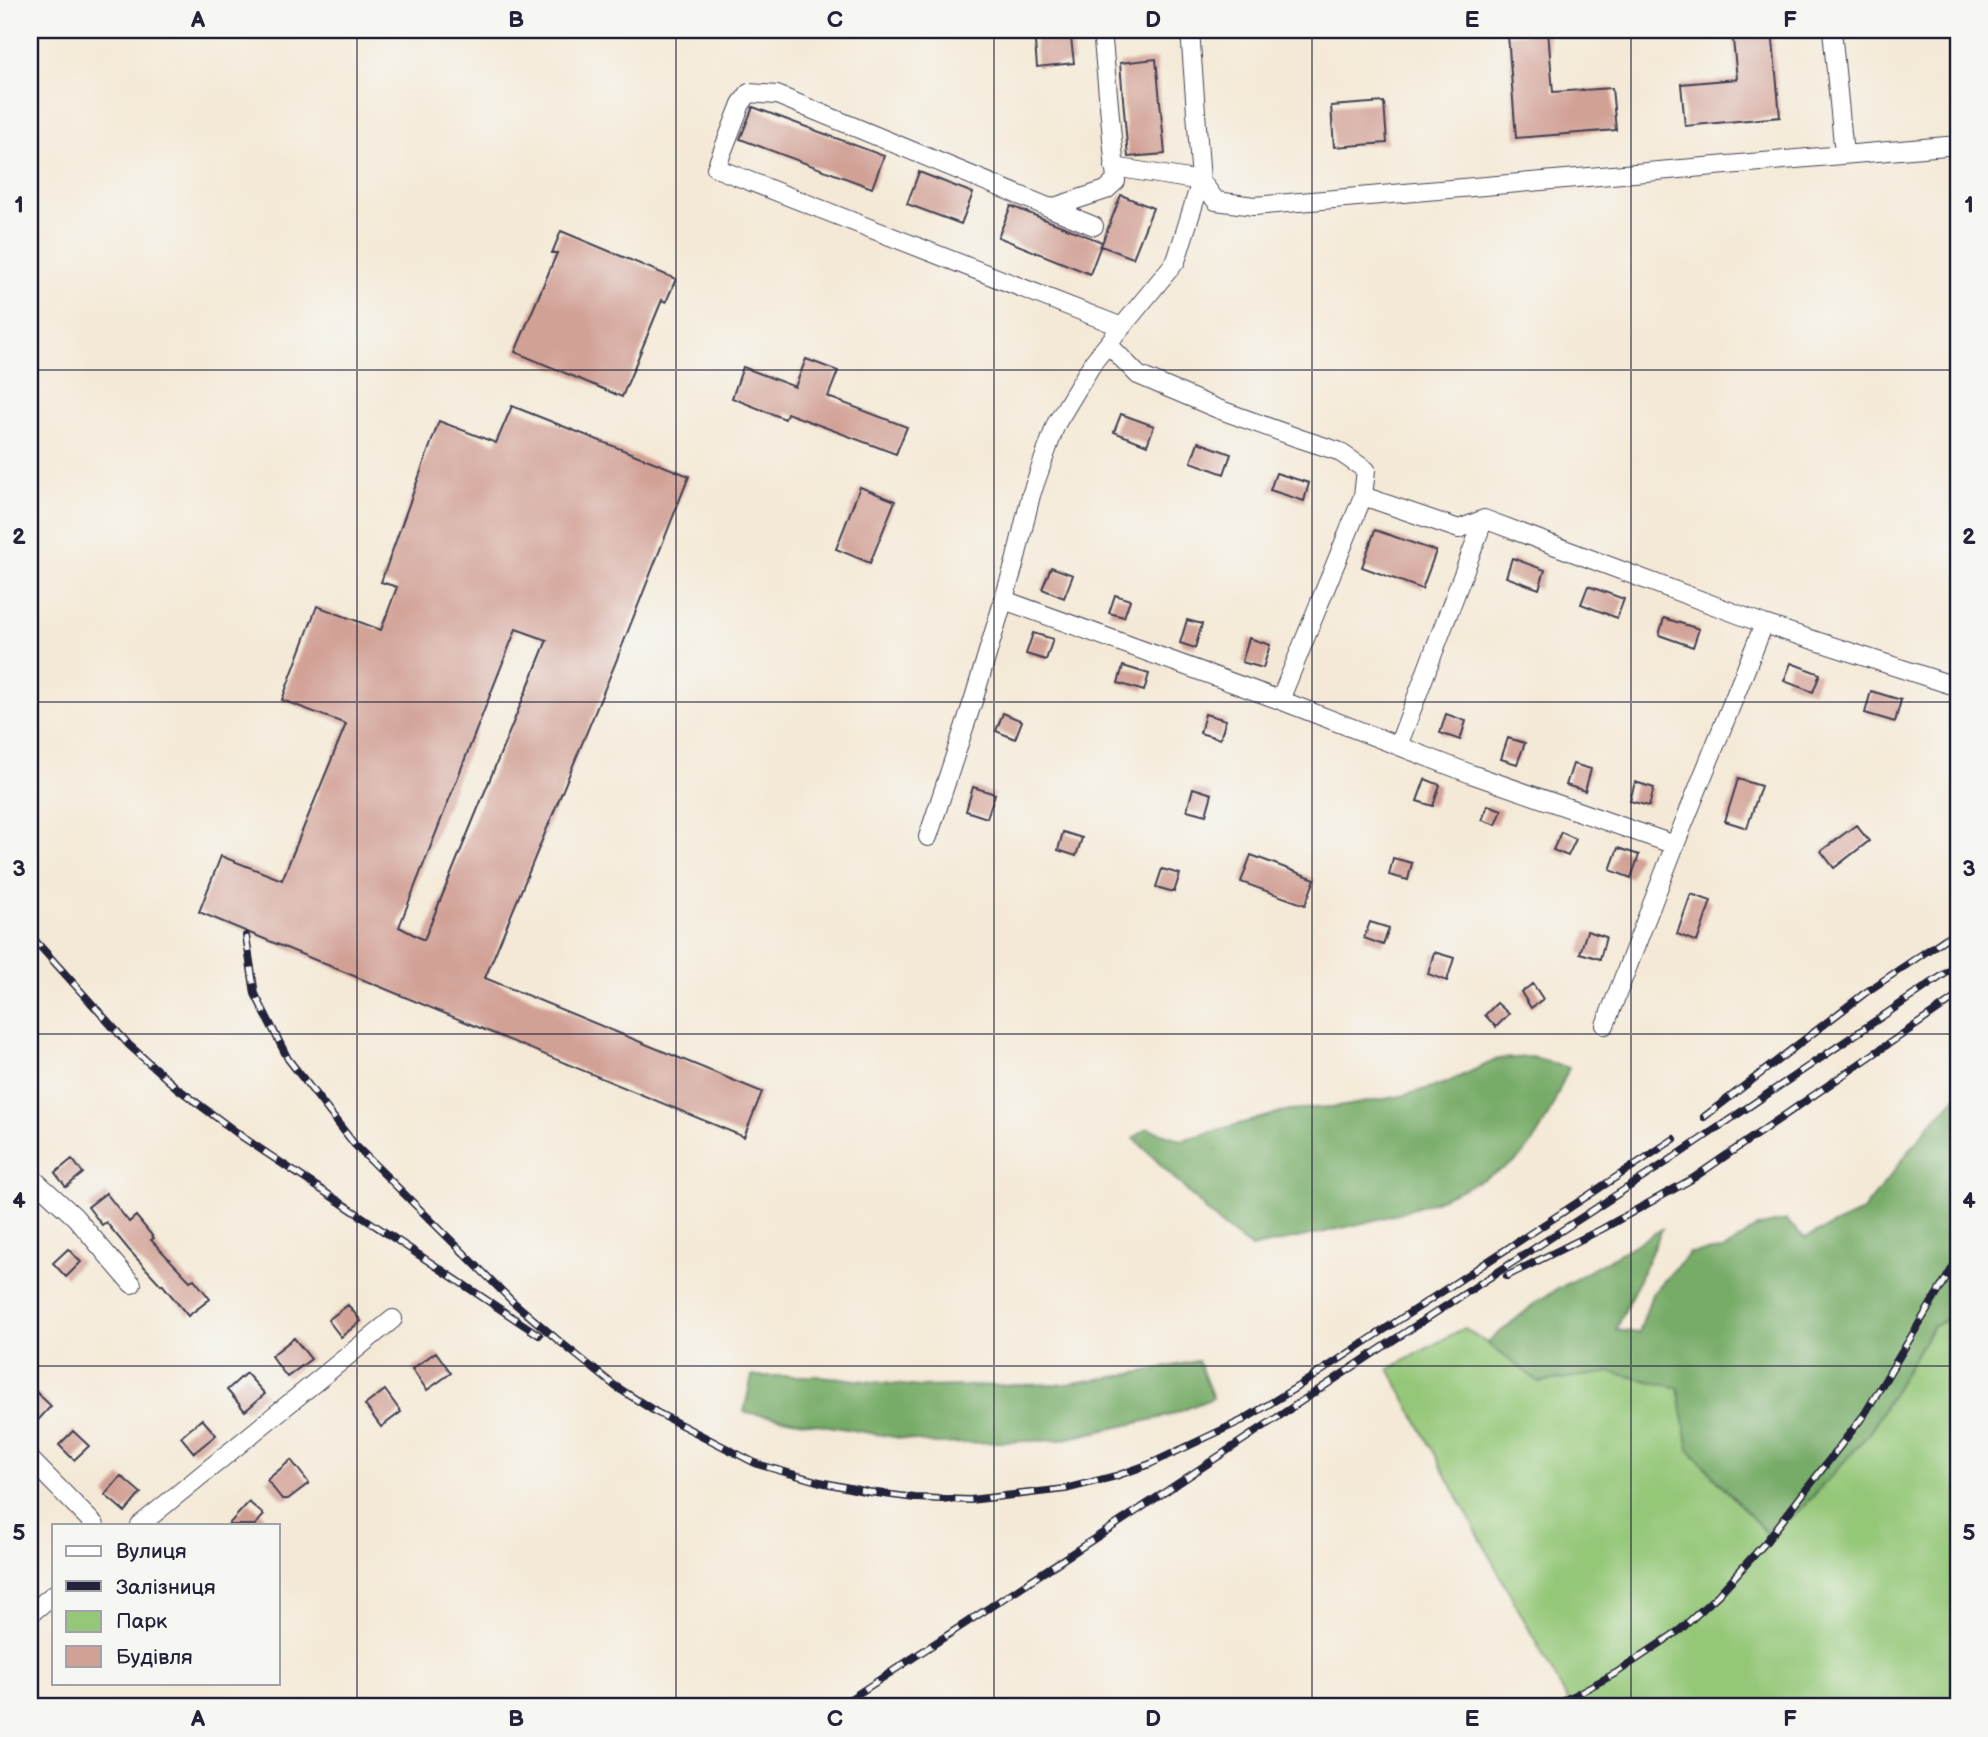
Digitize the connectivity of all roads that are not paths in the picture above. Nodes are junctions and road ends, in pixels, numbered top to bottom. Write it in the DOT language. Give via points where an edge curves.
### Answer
graph roads {
  1 [pos="1102,30"];
  2 [pos="1190,30"];
  3 [pos="1832,30"];
  4 [pos="1958,145"];
  5 [pos="1844,154"];
  6 [pos="1114,167"];
  7 [pos="1201,181"];
  8 [pos="1051,208"];
  9 [pos="1094,226"];
  10 [pos="1122,327"];
  11 [pos="1108,344"];
  12 [pos="1363,496"];
  13 [pos="1484,519"];
  14 [pos="1004,600"];
  15 [pos="1765,624"];
  16 [pos="1958,687"];
  17 [pos="1280,700"];
  18 [pos="1398,746"];
  19 [pos="928,837"];
  20 [pos="1675,845"];
  21 [pos="1605,1026"];
  22 [pos="30,1176"];
  23 [pos="132,1284"];
  24 [pos="393,1319"];
  25 [pos="30,1459"];
  26 [pos="94,1524"];
  27 [pos="141,1524"];
  28 [pos="52,1596"];
  29 [pos="30,1614"];
  1 -- 6 [label="street"];
  2 -- 7 [label="street"];
  3 -- 5 [label="street"];
  4 -- 5 [label="street"];
  5 -- 7 [label="street" via="1254,206 1216,201"];
  6 -- 7 [label="street"];
  6 -- 8 [label="street" via="1116,181 1106,190"];
  7 -- 10 [label="street" via="1176,261"];
  8 -- 9 [label="street"];
  8 -- 10 [label="street" via="777,95 749,93 716,168"];
  10 -- 11 [label="street"];
  11 -- 12 [label="street" via="1138,375 1338,451 1366,470"];
  11 -- 14 [label="street" via="1056,424 1031,495"];
  12 -- 13 [label="street" via="1459,529"];
  12 -- 17 [label="street"];
  13 -- 15 [label="street"];
  13 -- 18 [label="street"];
  14 -- 17 [label="street"];
  14 -- 19 [label="street"];
  15 -- 16 [label="street"];
  15 -- 20 [label="street"];
  17 -- 18 [label="street"];
  18 -- 20 [label="street"];
  20 -- 21 [label="street"];
  22 -- 23 [label="street" via="75,1217"];
  24 -- 27 [label="street"];
  25 -- 26 [label="street"];
  28 -- 29 [label="street"];
}
